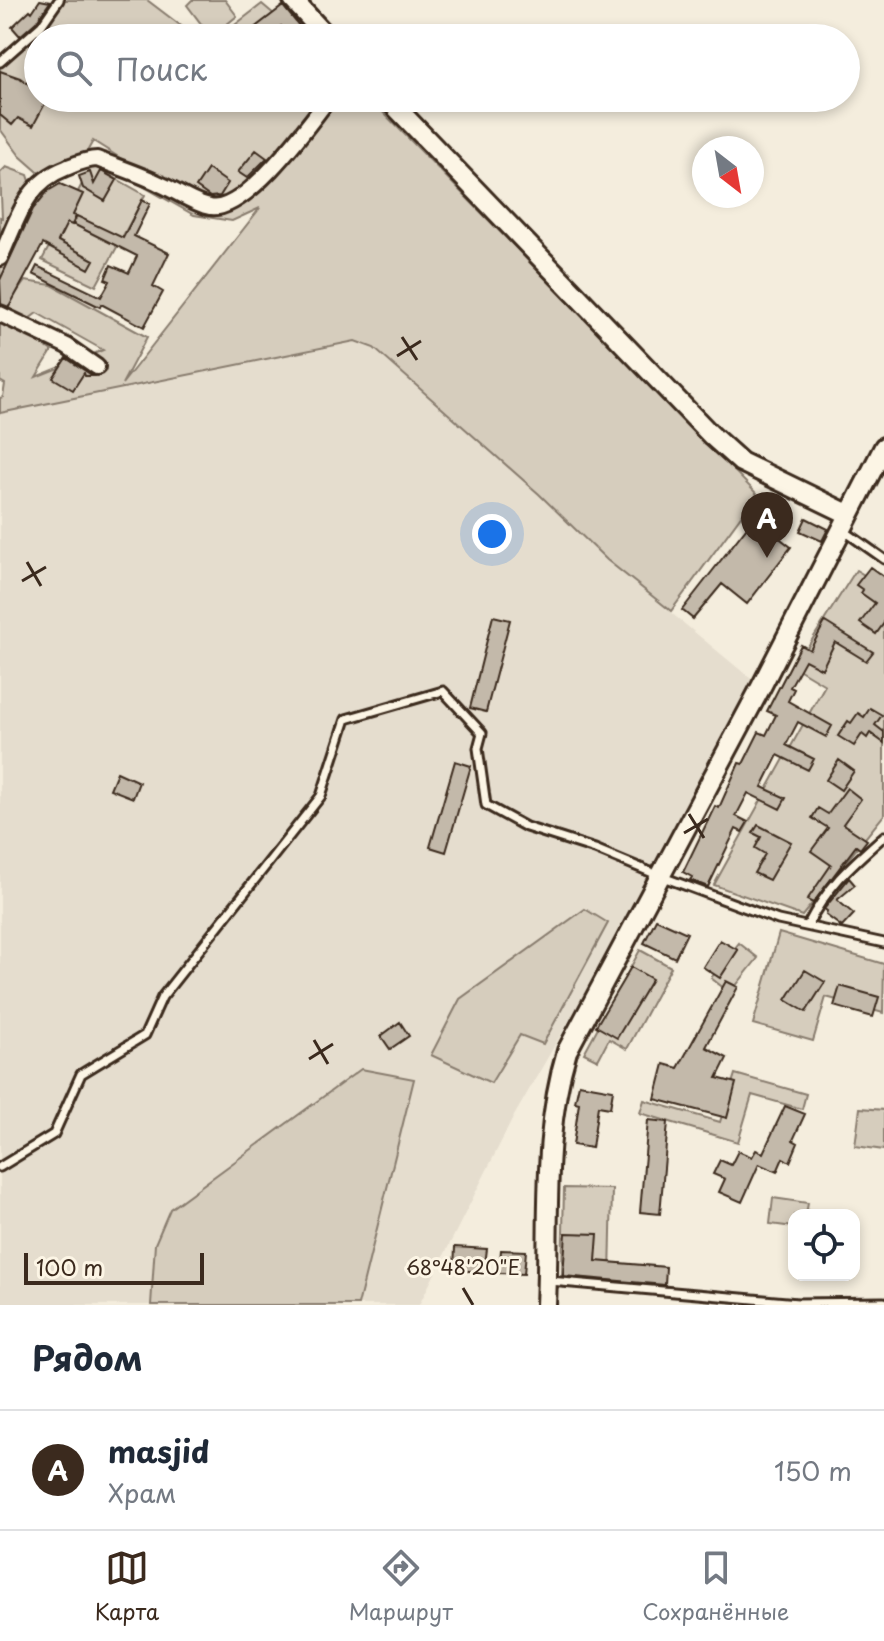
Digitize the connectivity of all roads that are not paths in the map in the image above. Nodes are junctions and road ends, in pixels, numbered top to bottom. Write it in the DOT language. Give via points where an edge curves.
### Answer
graph roads {
  1 [pos="59,0"];
  2 [pos="293,0"];
  3 [pos="42,24"];
  4 [pos="315,24"];
  5 [pos="24,41"];
  6 [pos="0,62"];
  7 [pos="318,112"];
  8 [pos="400,112"];
  9 [pos="0,258"];
  10 [pos="0,314"];
  11 [pos="97,367"];
  12 [pos="884,447"];
  13 [pos="844,522"];
  14 [pos="884,559"];
  15 [pos="884,836"];
  16 [pos="660,876"];
  17 [pos="807,926"];
  18 [pos="884,943"];
  19 [pos="0,1167"];
  20 [pos="547,1281"];
  21 [pos="884,1302"];
  22 [pos="810,1304"];
  23 [pos="546,1305"];
  1 -- 3 [label="lane"];
  2 -- 4 [label="street"];
  5 -- 6 [label="lane"];
  7 -- 9 [label="street" via="257,184 222,206 211,208 97,159 55,172 31,191"];
  8 -- 13 [label="street" via="711,435 741,462"];
  10 -- 11 [label="street" via="67,346"];
  12 -- 13 [label="street"];
  13 -- 14 [label="lane"];
  13 -- 16 [label="street"];
  15 -- 17 [label="lane" via="839,876"];
  16 -- 17 [label="lane"];
  16 -- 19 [label="lane" via="526,827 486,805 478,748 482,733 443,691 346,719 321,796 162,997 145,1035 81,1074 54,1134"];
  16 -- 20 [label="street" via="577,1027 561,1071 548,1149"];
  17 -- 18 [label="lane"];
  20 -- 22 [label="lane"];
  20 -- 23 [label="street"];
  21 -- 22 [label="lane"];
}
